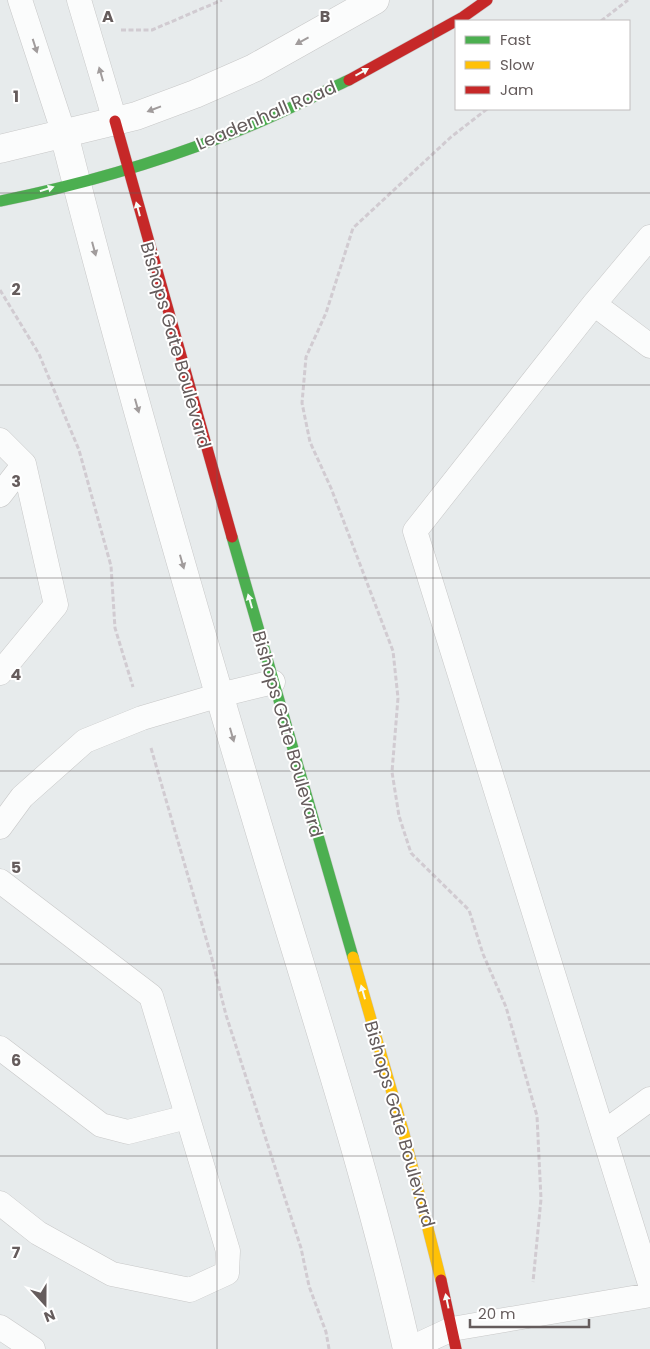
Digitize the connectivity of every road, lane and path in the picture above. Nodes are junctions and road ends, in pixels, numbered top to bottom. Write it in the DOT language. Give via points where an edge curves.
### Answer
graph roads {
  1 [pos="20,0"];
  2 [pos="79,0"];
  3 [pos="375,0"];
  4 [pos="487,0"];
  5 [pos="628,0"];
  6 [pos="457,20"];
  7 [pos="602,20"];
  8 [pos="455,21"];
  9 [pos="486,110"];
  10 [pos="115,121"];
  11 [pos="64,134"];
  12 [pos="0,149"];
  13 [pos="127,168"];
  14 [pos="76,180"];
  15 [pos="0,201"];
  16 [pos="650,237"];
  17 [pos="0,290"];
  18 [pos="594,304"];
  19 [pos="650,346"];
  20 [pos="0,440"];
  21 [pos="24,464"];
  22 [pos="0,494"];
  23 [pos="0,673"];
  24 [pos="274,682"];
  25 [pos="220,695"];
  26 [pos="142,718"];
  27 [pos="0,827"];
  28 [pos="0,880"];
  29 [pos="0,1048"];
  30 [pos="650,1099"];
  31 [pos="187,1117"];
  32 [pos="602,1132"];
  33 [pos="0,1203"];
  34 [pos="650,1284"];
  35 [pos="650,1295"];
  36 [pos="530,1315"];
  37 [pos="0,1327"];
  38 [pos="454,1339"];
  39 [pos="33,1349"];
  40 [pos="328,1349"];
  41 [pos="408,1349"];
  1 -- 11 [label="lane, one-way"];
  10 -- 2 [label="lane, one-way"];
  3 -- 10 [label="street, one-way" via="254,68 136,116"];
  6 -- 4 [label="street, Leadenhall Road, one-way"];
  5 -- 7 [label="path"];
  13 -- 8 [label="street, Leadenhall Road, one-way" via="228,135 290,108"];
  9 -- 36 [label="path" via="451,136 353,228 326,313 306,357 302,403 310,442 331,488 393,651 398,698 392,772 399,816 411,853 469,910 483,954 506,1007 537,1116 541,1199"];
  10 -- 11 [label="street"];
  10 -- 13 [label="street, Bishops Gate Boulevard"];
  11 -- 12 [label="street"];
  11 -- 14 [label="street"];
  13 -- 14 [label="street, Leadenhall Road"];
  24 -- 13 [label="street, Bishops Gate Boulevard, one-way"];
  15 -- 14 [label="street, Leadenhall Road, one-way"];
  14 -- 25 [label="street, one-way"];
  16 -- 18 [label="lane"];
  17 -- 26 [label="path" via="39,354 79,450 112,566 115,628"];
  18 -- 19 [label="lane"];
  18 -- 32 [label="lane" via="415,531"];
  20 -- 21 [label="lane"];
  21 -- 22 [label="lane"];
  21 -- 23 [label="lane" via="56,605"];
  24 -- 25 [label="lane"];
  38 -- 24 [label="street, Bishops Gate Boulevard, one-way" via="408,1146"];
  25 -- 26 [label="lane"];
  25 -- 41 [label="street, one-way" via="367,1187"];
  26 -- 27 [label="lane" via="85,741 22,798"];
  26 -- 40 [label="path" via="226,1015 302,1248 309,1286 326,1332"];
  28 -- 31 [label="lane" via="151,996"];
  29 -- 31 [label="lane" via="101,1125 128,1132"];
  30 -- 32 [label="lane"];
  31 -- 33 [label="lane" via="228,1252 227,1273 198,1287 190,1290 112,1274 38,1233"];
  32 -- 34 [label="lane"];
  35 -- 36 [label="lane"];
  36 -- 38 [label="lane"];
  37 -- 39 [label="lane"];
  38 -- 41 [label="lane"];
}
